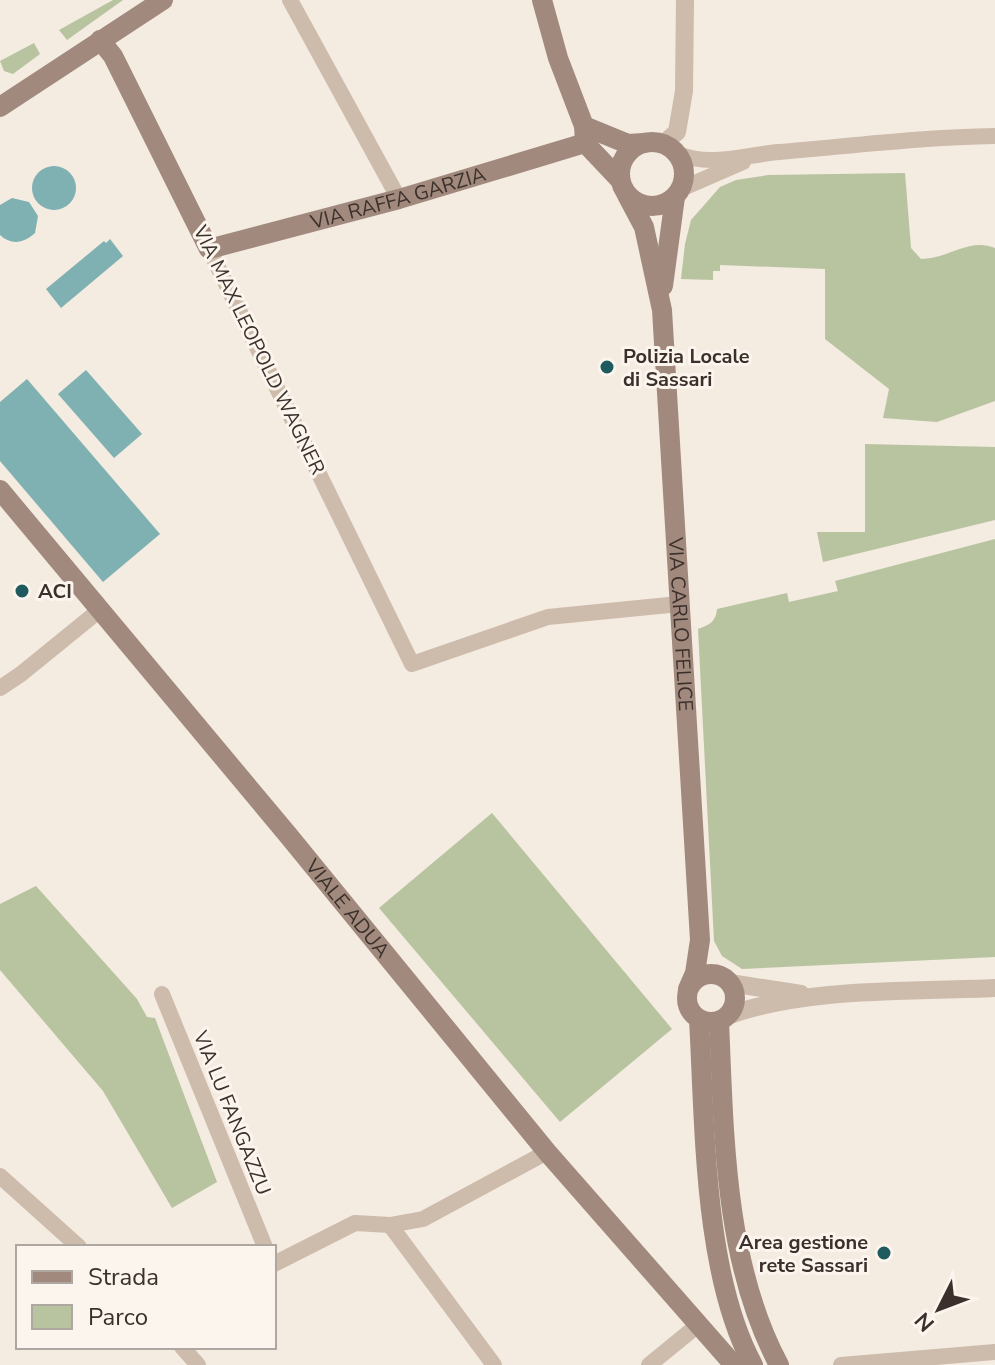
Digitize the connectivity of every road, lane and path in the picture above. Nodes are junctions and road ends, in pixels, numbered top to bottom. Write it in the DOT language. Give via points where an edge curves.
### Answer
graph roads {
  1 [pos="163,0"];
  2 [pos="290,0"];
  3 [pos="542,0"];
  4 [pos="685,0"];
  5 [pos="100,40"];
  6 [pos="0,107"];
  7 [pos="584,134"];
  8 [pos="995,136"];
  9 [pos="661,146"];
  10 [pos="763,153"];
  11 [pos="624,188"];
  12 [pos="678,193"];
  13 [pos="399,199"];
  14 [pos="209,249"];
  15 [pos="662,310"];
  16 [pos="0,490"];
  17 [pos="679,604"];
  18 [pos="101,609"];
  19 [pos="0,688"];
  20 [pos="700,940"];
  21 [pos="723,978"];
  22 [pos="995,988"];
  23 [pos="688,989"];
  24 [pos="162,994"];
  25 [pos="815,997"];
  26 [pos="715,1019"];
  27 [pos="547,1152"];
  28 [pos="0,1176"];
  29 [pos="390,1225"];
  30 [pos="77,1245"];
  31 [pos="264,1245"];
  32 [pos="276,1263"];
  33 [pos="698,1325"];
  34 [pos="184,1349"];
  35 [pos="995,1352"];
  36 [pos="198,1365"];
  37 [pos="494,1365"];
  38 [pos="649,1365"];
  39 [pos="734,1365"];
  40 [pos="753,1365"];
  41 [pos="779,1365"];
  42 [pos="841,1365"];
  1 -- 5 [label="main road"];
  2 -- 13 [label="street"];
  3 -- 7 [label="main road, VIA CARLO FELICE"];
  4 -- 9 [label="street" via="684,91 677,132"];
  5 -- 6 [label="main road"];
  5 -- 14 [label="main road, VIA MAX LEOPOLD WAGNER" via="113,56"];
  7 -- 9 [label="main road"];
  7 -- 11 [label="main road, VIA CARLO FELICE"];
  7 -- 13 [label="main road, VIA RAFFA GARZIA"];
  8 -- 10 [label="street"];
  9 -- 10 [label="street" via="695,161"];
  9 -- 11 [label="main road" via="628,152 620,170"];
  9 -- 12 [label="main road" via="684,170"];
  10 -- 12 [label="street"];
  11 -- 12 [label="main road" via="640,204 655,207"];
  11 -- 15 [label="main road, VIA CARLO FELICE" via="644,227"];
  12 -- 15 [label="main road, VIA CARLO FELICE" via="670,219"];
  13 -- 14 [label="main road, VIA RAFFA GARZIA"];
  14 -- 17 [label="street, VIA MAX LEOPOLD WAGNER" via="412,664 548,617"];
  15 -- 17 [label="main road, VIA CARLO FELICE"];
  16 -- 18 [label="main road, VIALE ADUA"];
  17 -- 20 [label="main road, VIA CARLO FELICE"];
  18 -- 19 [label="street"];
  18 -- 27 [label="main road, VIALE ADUA"];
  20 -- 21 [label="main road, VIA CARLO FELICE"];
  20 -- 23 [label="main road, VIA CARLO FELICE"];
  21 -- 23 [label="main road" via="710,973"];
  21 -- 25 [label="street"];
  21 -- 26 [label="main road" via="735,996 732,1011"];
  22 -- 25 [label="street"];
  23 -- 26 [label="main road" via="689,1010"];
  24 -- 31 [label="street, VIA LU FANGAZZU"];
  25 -- 26 [label="street"];
  26 -- 40 [label="main road" via="706,1154 717,1252 739,1340"];
  26 -- 41 [label="main road" via="726,1166 742,1262 762,1333"];
  27 -- 29 [label="street" via="423,1219"];
  27 -- 33 [label="main road, VIALE ADUA"];
  28 -- 30 [label="street"];
  29 -- 32 [label="street" via="355,1223"];
  29 -- 37 [label="street"];
  33 -- 38 [label="street"];
  33 -- 39 [label="main road, VIALE ADUA"];
  34 -- 36 [label="street"];
  35 -- 42 [label="street"];
}
